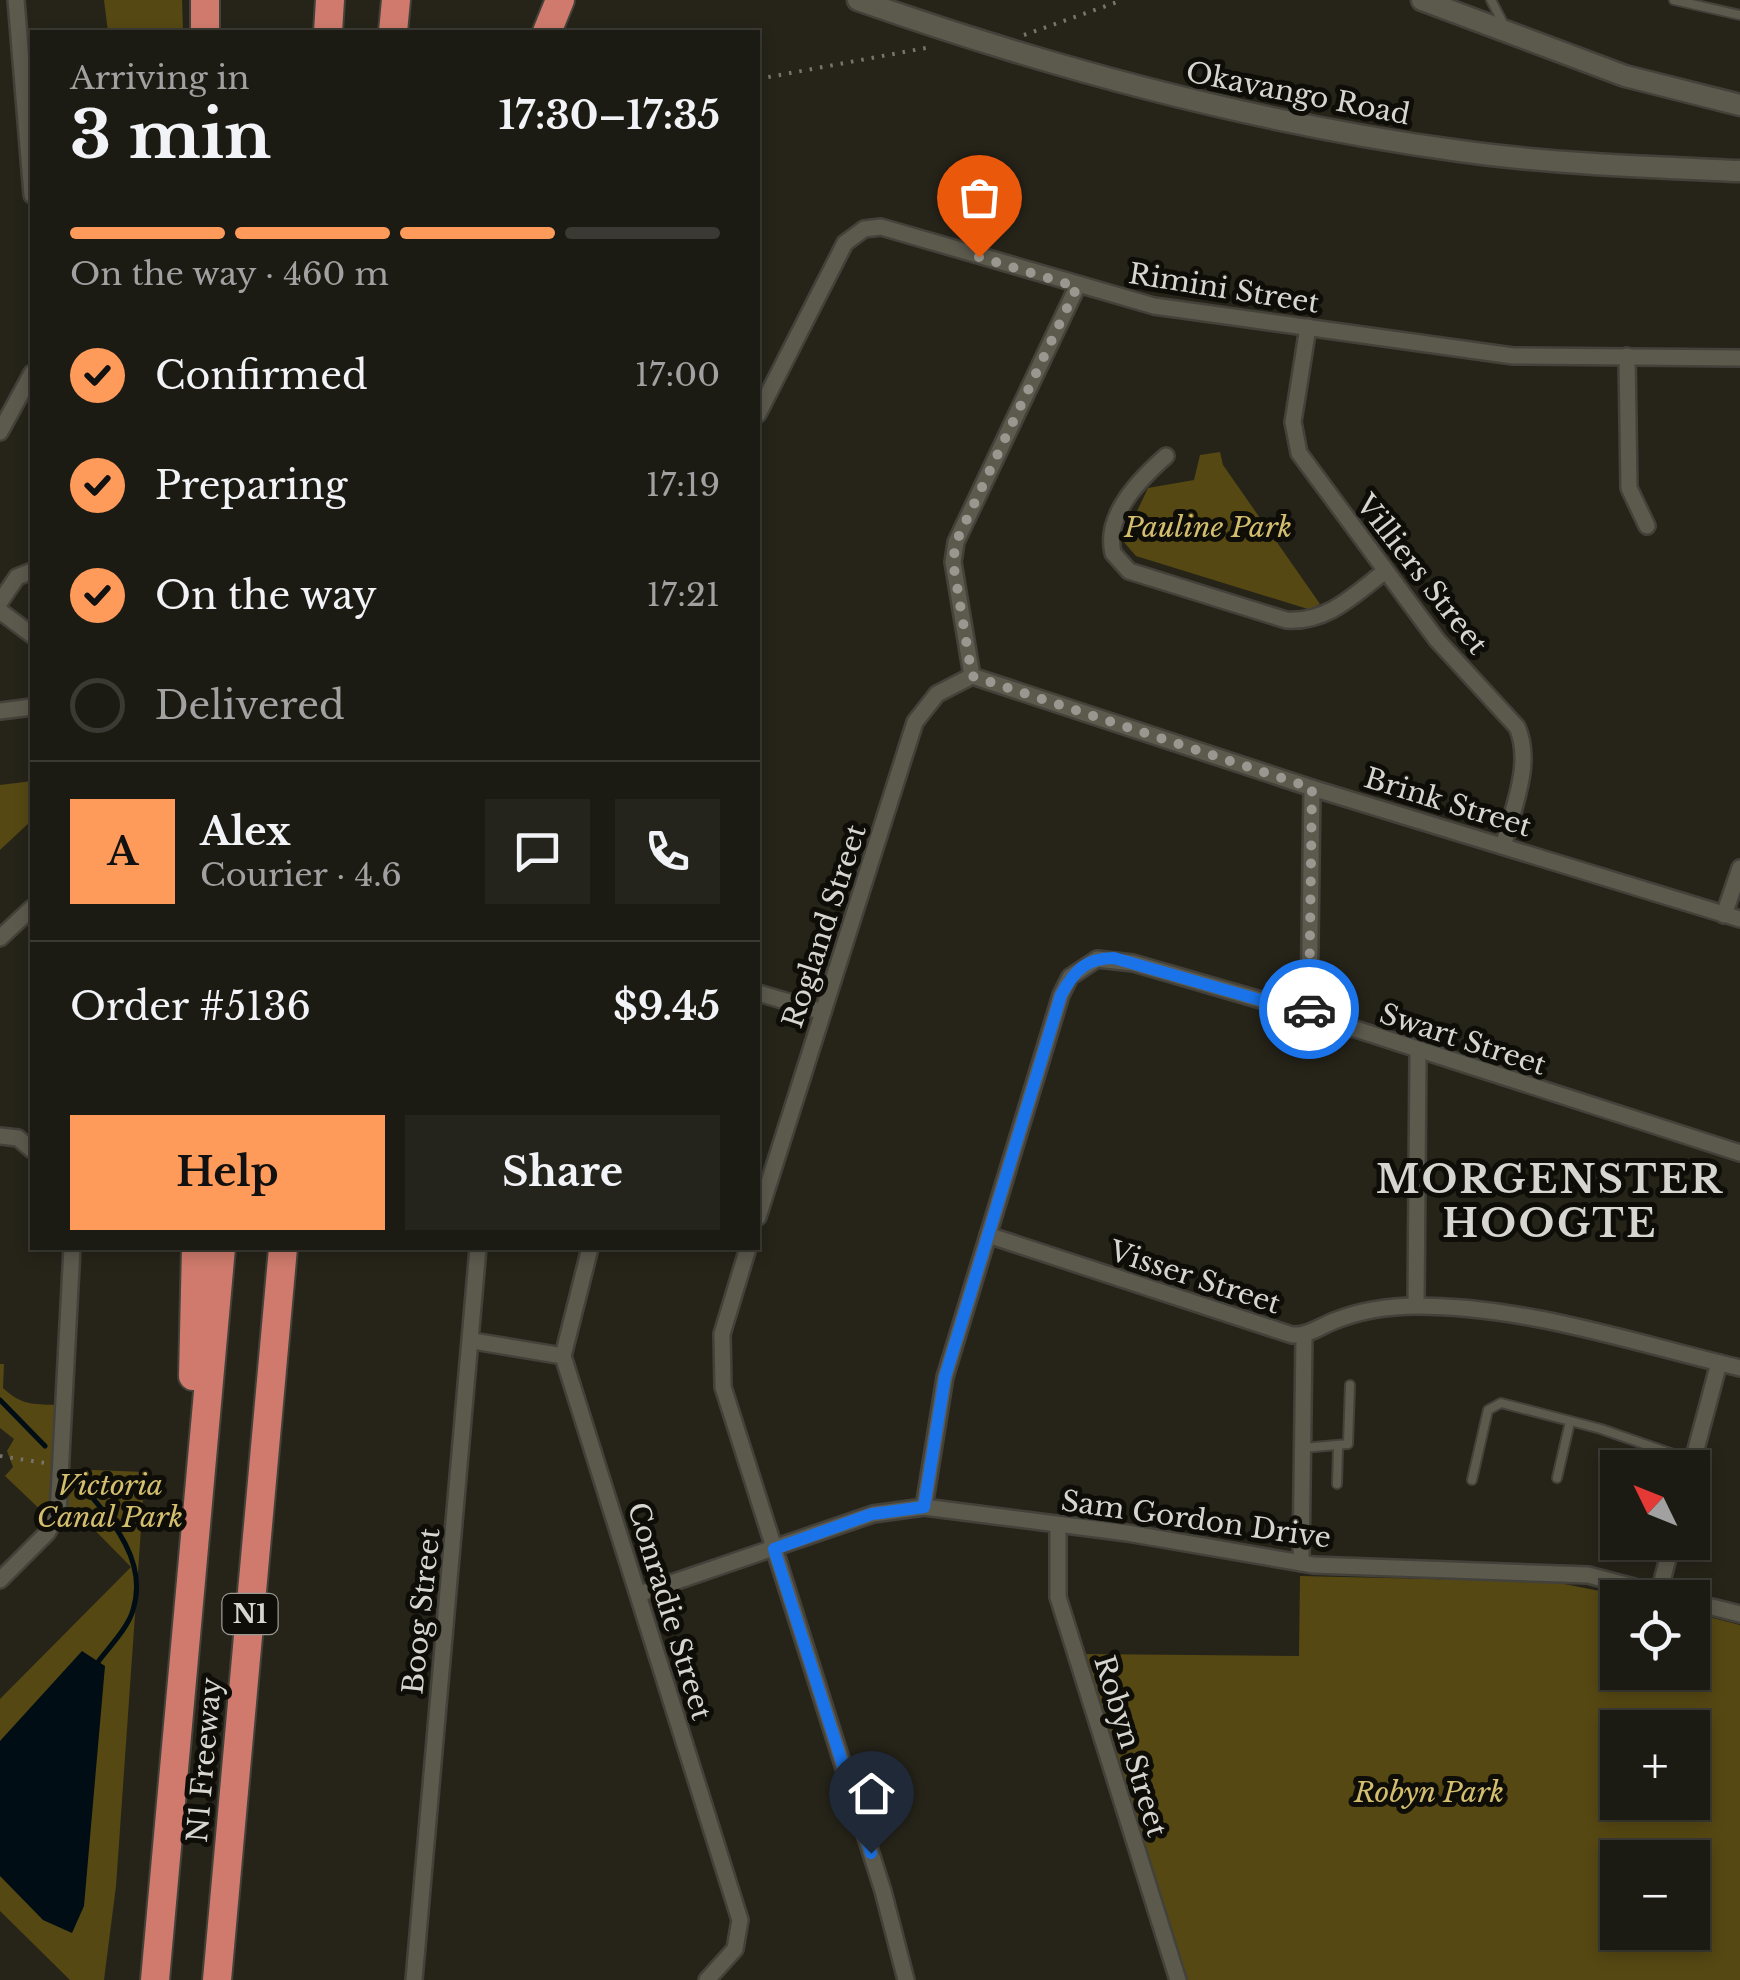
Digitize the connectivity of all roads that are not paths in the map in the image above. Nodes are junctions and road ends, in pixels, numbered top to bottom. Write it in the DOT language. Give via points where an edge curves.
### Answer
graph roads {
  1 [pos="16,0"];
  2 [pos="205,0"];
  3 [pos="330,0"];
  4 [pos="396,0"];
  5 [pos="542,0"];
  6 [pos="560,0"];
  7 [pos="858,0"];
  8 [pos="1422,0"];
  9 [pos="1491,0"];
  10 [pos="1674,0"];
  11 [pos="1740,15"];
  12 [pos="205,30"];
  13 [pos="328,30"];
  14 [pos="393,30"];
  15 [pos="536,30"];
  16 [pos="548,30"];
  17 [pos="1508,32"];
  18 [pos="1740,105"];
  19 [pos="30,171"];
  20 [pos="1740,171"];
  21 [pos="1077,287"];
  22 [pos="1308,326"];
  23 [pos="1626,356"];
  24 [pos="1740,358"];
  25 [pos="30,377"];
  26 [pos="760,410"];
  27 [pos="0,432"];
  28 [pos="1166,456"];
  29 [pos="1646,526"];
  30 [pos="30,572"];
  31 [pos="1384,572"];
  32 [pos="0,602"];
  33 [pos="0,612"];
  34 [pos="30,634"];
  35 [pos="972,676"];
  36 [pos="30,707"];
  37 [pos="0,711"];
  38 [pos="1312,788"];
  39 [pos="1504,844"];
  40 [pos="1740,868"];
  41 [pos="30,910"];
  42 [pos="1732,917"];
  43 [pos="0,938"];
  44 [pos="760,993"];
  45 [pos="822,1012"];
  46 [pos="1309,1014"];
  47 [pos="1418,1053"];
  48 [pos="0,1136"];
  49 [pos="30,1148"];
  50 [pos="1740,1153"];
  51 [pos="760,1211"];
  52 [pos="988,1236"];
  53 [pos="72,1250"];
  54 [pos="196,1250"];
  55 [pos="221,1250"];
  56 [pos="283,1250"];
  57 [pos="295,1250"];
  58 [pos="478,1250"];
  59 [pos="590,1250"];
  60 [pos="747,1250"];
  61 [pos="1416,1306"];
  62 [pos="1304,1336"];
  63 [pos="473,1341"];
  64 [pos="563,1356"];
  65 [pos="1719,1363"];
  66 [pos="1740,1368"];
  67 [pos="1350,1385"];
  68 [pos="1570,1422"];
  69 [pos="1648,1446"];
  70 [pos="1302,1448"];
  71 [pos="1338,1449"];
  72 [pos="1647,1450"];
  73 [pos="1658,1450"];
  74 [pos="1696,1450"];
  75 [pos="264,1464"];
  76 [pos="1558,1478"];
  77 [pos="1472,1480"];
  78 [pos="1338,1484"];
  79 [pos="924,1507"];
  80 [pos="1058,1525"];
  81 [pos="774,1549"];
  82 [pos="1301,1563"];
  83 [pos="193,1572"];
  84 [pos="0,1580"];
  85 [pos="1608,1580"];
  86 [pos="638,1594"];
  87 [pos="1710,1606"];
  88 [pos="1740,1614"];
  89 [pos="155,1980"];
  90 [pos="217,1980"];
  91 [pos="414,1980"];
  92 [pos="706,1980"];
  93 [pos="906,1980"];
  94 [pos="1178,1980"];
  1 -- 19 [label="street"];
  2 -- 12 [label="highway"];
  3 -- 13 [label="highway"];
  4 -- 14 [label="highway"];
  5 -- 15 [label="highway"];
  6 -- 16 [label="highway"];
  7 -- 20 [label="main road, Okavango Road" via="1067,69 1322,129 1463,152"];
  8 -- 17 [label="main road"];
  9 -- 17 [label="lane"];
  10 -- 11 [label="lane"];
  17 -- 18 [label="main road" via="1625,76"];
  21 -- 22 [label="street, Rimini Street" via="1154,306"];
  21 -- 26 [label="street, Rimini Street" via="881,227 864,230 845,242"];
  21 -- 35 [label="street" via="956,542 953,562"];
  22 -- 23 [label="street, Rimini Street" via="1512,356"];
  22 -- 31 [label="street, Villiers Street" via="1294,440"];
  23 -- 24 [label="street, Rimini Street"];
  23 -- 29 [label="street" via="1629,488"];
  25 -- 27 [label="street"];
  28 -- 31 [label="street" via="1138,480 1112,527 1112,553 1129,571 1305,622"];
  30 -- 32 [label="street" via="17,577"];
  31 -- 39 [label="street, Villiers Street" via="1524,742"];
  33 -- 34 [label="street"];
  35 -- 38 [label="street, Brink Street"];
  35 -- 45 [label="street, Rogland Street" via="937,694 914,722"];
  36 -- 37 [label="street"];
  38 -- 39 [label="street, Brink Street"];
  38 -- 46 [label="street"];
  39 -- 42 [label="street, Brink Street"];
  40 -- 42 [label="street"];
  41 -- 43 [label="street"];
  44 -- 45 [label="street"];
  45 -- 51 [label="street, Rogland Street"];
  46 -- 47 [label="street, Swart Street"];
  46 -- 52 [label="street, Swart Street" via="1114,958 1082,966 1061,995"];
  47 -- 50 [label="street, Swart Street"];
  47 -- 61 [label="street"];
  48 -- 49 [label="street"];
  52 -- 62 [label="street, Visser Street"];
  52 -- 79 [label="street, Swart Street" via="945,1377"];
  53 -- 84 [label="street" via="54,1524"];
  54 -- 83 [label="highway"];
  55 -- 83 [label="highway, N1 Freeway / N1"];
  56 -- 75 [label="highway, N1 Freeway / N1"];
  57 -- 75 [label="highway"];
  58 -- 63 [label="street, Boog Street"];
  59 -- 64 [label="street"];
  60 -- 81 [label="street" via="722,1334 720,1368"];
  61 -- 62 [label="street, Visser Street" via="1336,1320"];
  61 -- 65 [label="street, Visser Street" via="1527,1316"];
  62 -- 70 [label="street"];
  63 -- 64 [label="street"];
  63 -- 91 [label="street, Boog Street"];
  64 -- 86 [label="street, Conradie Street"];
  65 -- 66 [label="street, Visser Street"];
  65 -- 74 [label="street"];
  67 -- 71 [label="lane" via="1350,1440"];
  68 -- 69 [label="lane"];
  68 -- 76 [label="lane"];
  68 -- 77 [label="lane" via="1492,1406"];
  69 -- 72 [label="lane"];
  69 -- 73 [label="lane"];
  70 -- 71 [label="lane"];
  70 -- 82 [label="street"];
  71 -- 78 [label="lane"];
  75 -- 90 [label="highway, N1 Freeway / N1"];
  79 -- 80 [label="street, Sam Gordon Drive"];
  79 -- 81 [label="street, Sam Gordon Drive" via="872,1514"];
  80 -- 82 [label="street, Sam Gordon Drive"];
  80 -- 94 [label="street, Robyn Street" via="1058,1597"];
  81 -- 86 [label="street, Sam Gordon Drive"];
  81 -- 93 [label="street"];
  82 -- 85 [label="street, Sam Gordon Drive" via="1540,1571"];
  83 -- 89 [label="highway, N1 Freeway / N1"];
  86 -- 92 [label="street, Conradie Street" via="740,1920 735,1950"];
  87 -- 88 [label="street"];
}
